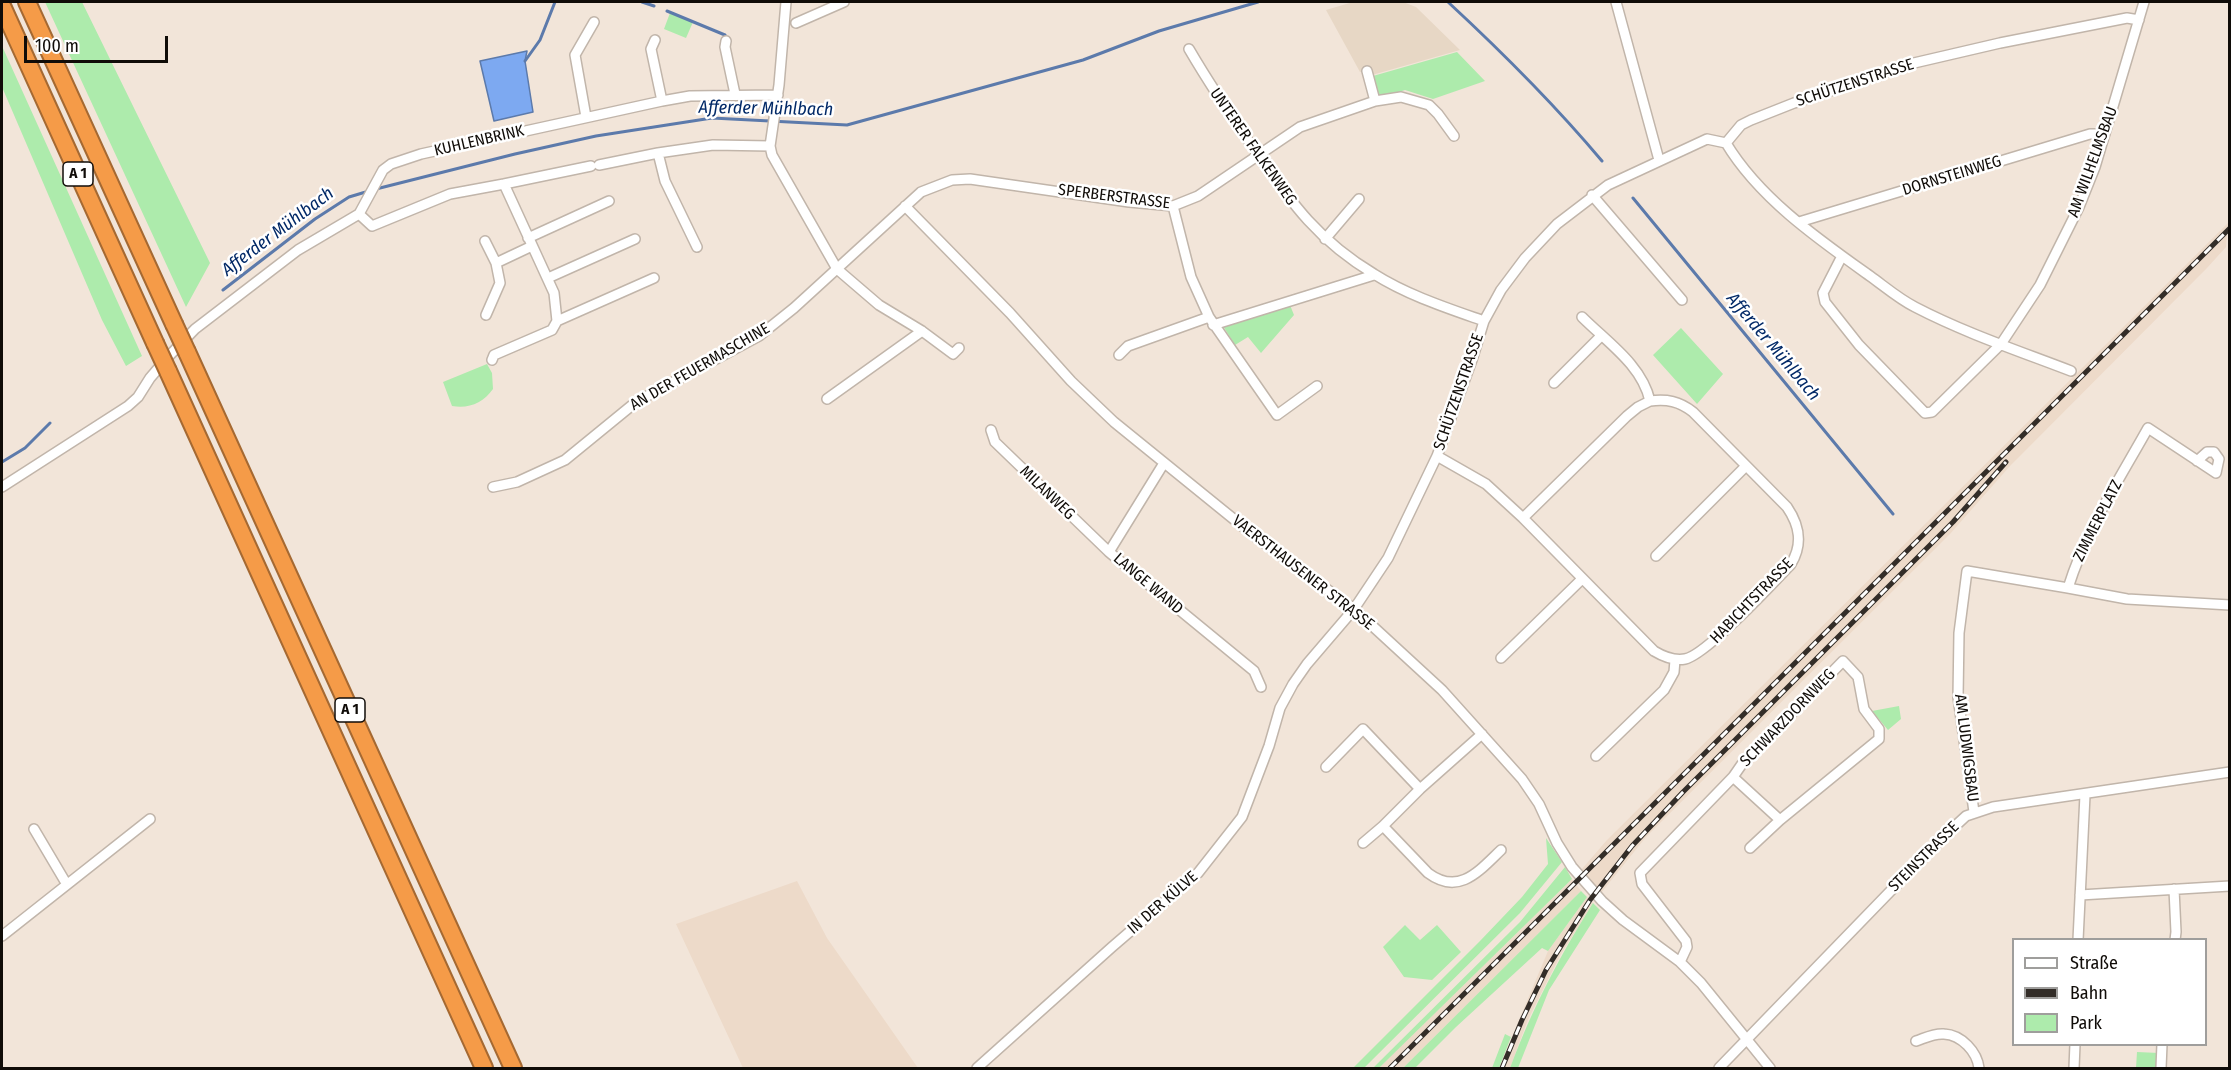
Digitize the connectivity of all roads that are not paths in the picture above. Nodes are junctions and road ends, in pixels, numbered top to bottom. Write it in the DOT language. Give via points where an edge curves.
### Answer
graph roads {
  1 [pos="27,2"];
  2 [pos="786,2"];
  3 [pos="844,2"];
  4 [pos="1616,2"];
  5 [pos="2144,2"];
  6 [pos="2,6"];
  7 [pos="2139,20"];
  8 [pos="594,22"];
  9 [pos="796,23"];
  10 [pos="655,40"];
  11 [pos="726,41"];
  12 [pos="1189,49"];
  13 [pos="1367,71"];
  14 [pos="735,94"];
  15 [pos="778,95"];
  16 [pos="662,101"];
  17 [pos="1375,101"];
  18 [pos="586,117"];
  19 [pos="2105,134"];
  20 [pos="1454,136"];
  21 [pos="1726,143"];
  22 [pos="770,146"];
  23 [pos="658,153"];
  24 [pos="1258,155"];
  25 [pos="1659,160"];
  26 [pos="504,184"];
  27 [pos="1592,195"];
  28 [pos="1359,199"];
  29 [pos="609,201"];
  30 [pos="905,206"];
  31 [pos="1173,206"];
  32 [pos="359,214"];
  33 [pos="1799,222"];
  34 [pos="634,239"];
  35 [pos="1325,239"];
  36 [pos="485,242"];
  37 [pos="530,242"];
  38 [pos="697,247"];
  39 [pos="1842,256"];
  40 [pos="495,263"];
  41 [pos="837,269"];
  42 [pos="1374,274"];
  43 [pos="548,278"];
  44 [pos="654,278"];
  45 [pos="1682,300"];
  46 [pos="486,315"];
  47 [pos="1582,316"];
  48 [pos="557,321"];
  49 [pos="1211,321"];
  50 [pos="1484,321"];
  51 [pos="922,331"];
  52 [pos="1601,336"];
  53 [pos="2001,344"];
  54 [pos="959,348"];
  55 [pos="1119,355"];
  56 [pos="492,360"];
  57 [pos="2072,371"];
  58 [pos="1554,382"];
  59 [pos="1317,386"];
  60 [pos="827,399"];
  61 [pos="1650,401"];
  62 [pos="992,430"];
  63 [pos="1437,456"];
  64 [pos="2197,461"];
  65 [pos="1164,463"];
  66 [pos="1746,466"];
  67 [pos="2,487"];
  68 [pos="493,487"];
  69 [pos="1523,518"];
  70 [pos="1109,552"];
  71 [pos="1656,556"];
  72 [pos="1582,579"];
  73 [pos="2068,588"];
  74 [pos="2229,605"];
  75 [pos="1354,609"];
  76 [pos="1501,658"];
  77 [pos="1675,660"];
  78 [pos="1261,687"];
  79 [pos="1482,734"];
  80 [pos="1596,756"];
  81 [pos="1326,767"];
  82 [pos="2229,772"];
  83 [pos="1733,777"];
  84 [pos="1420,789"];
  85 [pos="2085,795"];
  86 [pos="1974,812"];
  87 [pos="150,819"];
  88 [pos="1780,820"];
  89 [pos="1383,826"];
  90 [pos="34,829"];
  91 [pos="1363,843"];
  92 [pos="1749,848"];
  93 [pos="1501,850"];
  94 [pos="66,883"];
  95 [pos="2229,886"];
  96 [pos="2174,889"];
  97 [pos="2080,895"];
  98 [pos="2,936"];
  99 [pos="2078,938"];
  100 [pos="2175,938"];
  101 [pos="1680,962"];
  102 [pos="1748,1040"];
  103 [pos="1916,1041"];
  104 [pos="2075,1046"];
  105 [pos="2162,1046"];
  106 [pos="484,1068"];
  107 [pos="513,1068"];
  108 [pos="977,1068"];
  109 [pos="1719,1068"];
  110 [pos="1770,1068"];
  111 [pos="1979,1068"];
  112 [pos="2074,1068"];
  113 [pos="2162,1068"];
  1 -- 107 [label="highway, A 1, bridge"];
  2 -- 15 [label="street"];
  3 -- 9 [label="street"];
  4 -- 25 [label="street"];
  5 -- 7 [label="street, AM WILHELMSBAU"];
  6 -- 106 [label="highway, A 1, bridge"];
  7 -- 19 [label="street, AM WILHELMSBAU"];
  7 -- 21 [label="street, SCHÜTZENSTRASSE" via="2116,20 1914,63 1750,120"];
  8 -- 18 [label="street" via="575,55"];
  10 -- 16 [label="street" via="651,49"];
  11 -- 14 [label="street"];
  12 -- 24 [label="street, UNTERER FALKENWEG"];
  13 -- 17 [label="street"];
  14 -- 15 [label="street, KUHLENBRINK"];
  14 -- 16 [label="street, KUHLENBRINK"];
  15 -- 22 [label="street"];
  16 -- 18 [label="street, KUHLENBRINK"];
  17 -- 20 [label="street, SPERBERSTRASSE" via="1401,97 1429,105"];
  17 -- 24 [label="street, SPERBERSTRASSE" via="1300,127"];
  18 -- 32 [label="street, KUHLENBRINK" via="391,164 378,178"];
  19 -- 33 [label="street, DORNSTEINWEG" via="2090,134"];
  19 -- 53 [label="street, AM WILHELMSBAU" via="2079,207 2060,246"];
  21 -- 25 [label="street, SCHÜTZENSTRASSE" via="1707,140"];
  21 -- 33 [label="street" via="1752,179"];
  22 -- 23 [label="street" via="713,145"];
  22 -- 41 [label="street" via="777,166"];
  23 -- 26 [label="street"];
  23 -- 38 [label="street" via="665,182"];
  24 -- 31 [label="street, SPERBERSTRASSE" via="1198,196"];
  24 -- 35 [label="street, UNTERER FALKENWEG" via="1292,203"];
  25 -- 27 [label="street, SCHÜTZENSTRASSE"];
  26 -- 32 [label="street" via="450,194 372,226"];
  26 -- 37 [label="street"];
  27 -- 45 [label="street"];
  27 -- 50 [label="street, SCHÜTZENSTRASSE" via="1525,258"];
  28 -- 35 [label="street"];
  29 -- 37 [label="street"];
  30 -- 31 [label="street, SPERBERSTRASSE" via="938,184 970,179"];
  30 -- 41 [label="street, AN DER FEUERMASCHINE"];
  30 -- 65 [label="street, VAERSTHAUSENER STRASSE" via="1080,390"];
  31 -- 49 [label="street" via="1191,277"];
  32 -- 67 [label="street" via="298,250 195,329 128,406"];
  33 -- 39 [label="street"];
  34 -- 43 [label="street"];
  35 -- 42 [label="street, UNTERER FALKENWEG"];
  36 -- 40 [label="street"];
  37 -- 40 [label="street"];
  37 -- 43 [label="street"];
  39 -- 53 [label="street" via="1913,306"];
  39 -- 53 [label="street, AM WILHELMSBAU" via="1823,293 1825,302 1859,345 1925,413 1932,412"];
  40 -- 46 [label="street" via="500,283"];
  41 -- 51 [label="street" via="879,305"];
  41 -- 68 [label="street, AN DER FEUERMASCHINE" via="759,336 636,402 565,460 517,482"];
  42 -- 49 [label="street"];
  42 -- 50 [label="street, UNTERER FALKENWEG" via="1419,297"];
  43 -- 48 [label="street" via="554,292"];
  44 -- 48 [label="street"];
  47 -- 52 [label="street"];
  48 -- 56 [label="street" via="552,330 494,355"];
  49 -- 55 [label="street" via="1128,346"];
  49 -- 59 [label="street" via="1276,415"];
  50 -- 63 [label="street, SCHÜTZENSTRASSE"];
  51 -- 54 [label="street" via="953,354"];
  51 -- 60 [label="street"];
  52 -- 58 [label="street"];
  52 -- 61 [label="street" via="1639,373"];
  53 -- 57 [label="street"];
  61 -- 66 [label="street, HABICHTSTRASSE" via="1669,400 1686,407"];
  61 -- 69 [label="street" via="1627,416"];
  62 -- 70 [label="street, MILANWEG" via="995,442"];
  63 -- 69 [label="street" via="1486,484"];
  63 -- 75 [label="street, SCHÜTZENSTRASSE" via="1388,558"];
  64 -- 73 [label="street, ZIMMERPLATZ" via="2148,428 2087,537"];
  65 -- 70 [label="street, LANGE WAND"];
  65 -- 75 [label="street, VAERSTHAUSENER STRASSE"];
  66 -- 71 [label="street"];
  66 -- 77 [label="street, HABICHTSTRASSE" via="1792,516 1799,533 1797,555 1702,651"];
  69 -- 72 [label="street"];
  70 -- 78 [label="street, LANGE WAND" via="1254,671"];
  72 -- 76 [label="street"];
  72 -- 77 [label="street" via="1647,646"];
  73 -- 74 [label="street" via="2127,599"];
  73 -- 86 [label="street, AM LUDWIGSBAU" via="1967,571 1959,633 1958,698"];
  75 -- 79 [label="street, VAERSTHAUSENER STRASSE" via="1442,690"];
  75 -- 108 [label="street, IN DER KÜLVE" via="1293,684 1280,708 1242,817 1198,873"];
  77 -- 80 [label="street" via="1674,672 1664,690"];
  79 -- 84 [label="street"];
  79 -- 101 [label="street, VAERSTHAUSENER STRASSE" via="1522,779 1572,867 1602,902"];
  81 -- 84 [label="street" via="1363,729"];
  82 -- 85 [label="street, STEINSTRASSE"];
  83 -- 88 [label="street, SCHWARZDORNWEG"];
  83 -- 88 [label="street, SCHWARZDORNWEG" via="1843,661 1858,677 1864,709 1879,729 1879,739"];
  83 -- 101 [label="street, SCHWARZDORNWEG" via="1640,873 1642,884 1686,941"];
  84 -- 89 [label="street"];
  85 -- 86 [label="street, STEINSTRASSE"];
  85 -- 97 [label="street"];
  86 -- 102 [label="street, STEINSTRASSE" via="1940,840"];
  87 -- 94 [label="street"];
  88 -- 92 [label="street, SCHWARZDORNWEG"];
  89 -- 91 [label="street"];
  89 -- 93 [label="street" via="1437,880 1463,881 1474,876"];
  90 -- 94 [label="street"];
  94 -- 98 [label="street"];
  95 -- 96 [label="street"];
  96 -- 97 [label="street"];
  96 -- 100 [label="street"];
  97 -- 99 [label="street"];
  101 -- 102 [label="street, VAERSTHAUSENER STRASSE"];
  102 -- 109 [label="street"];
  102 -- 110 [label="street, VAERSTHAUSENER STRASSE"];
  103 -- 111 [label="street" via="1942,1034 1962,1040 1978,1059"];
  104 -- 112 [label="street"];
  105 -- 113 [label="street"];
}
